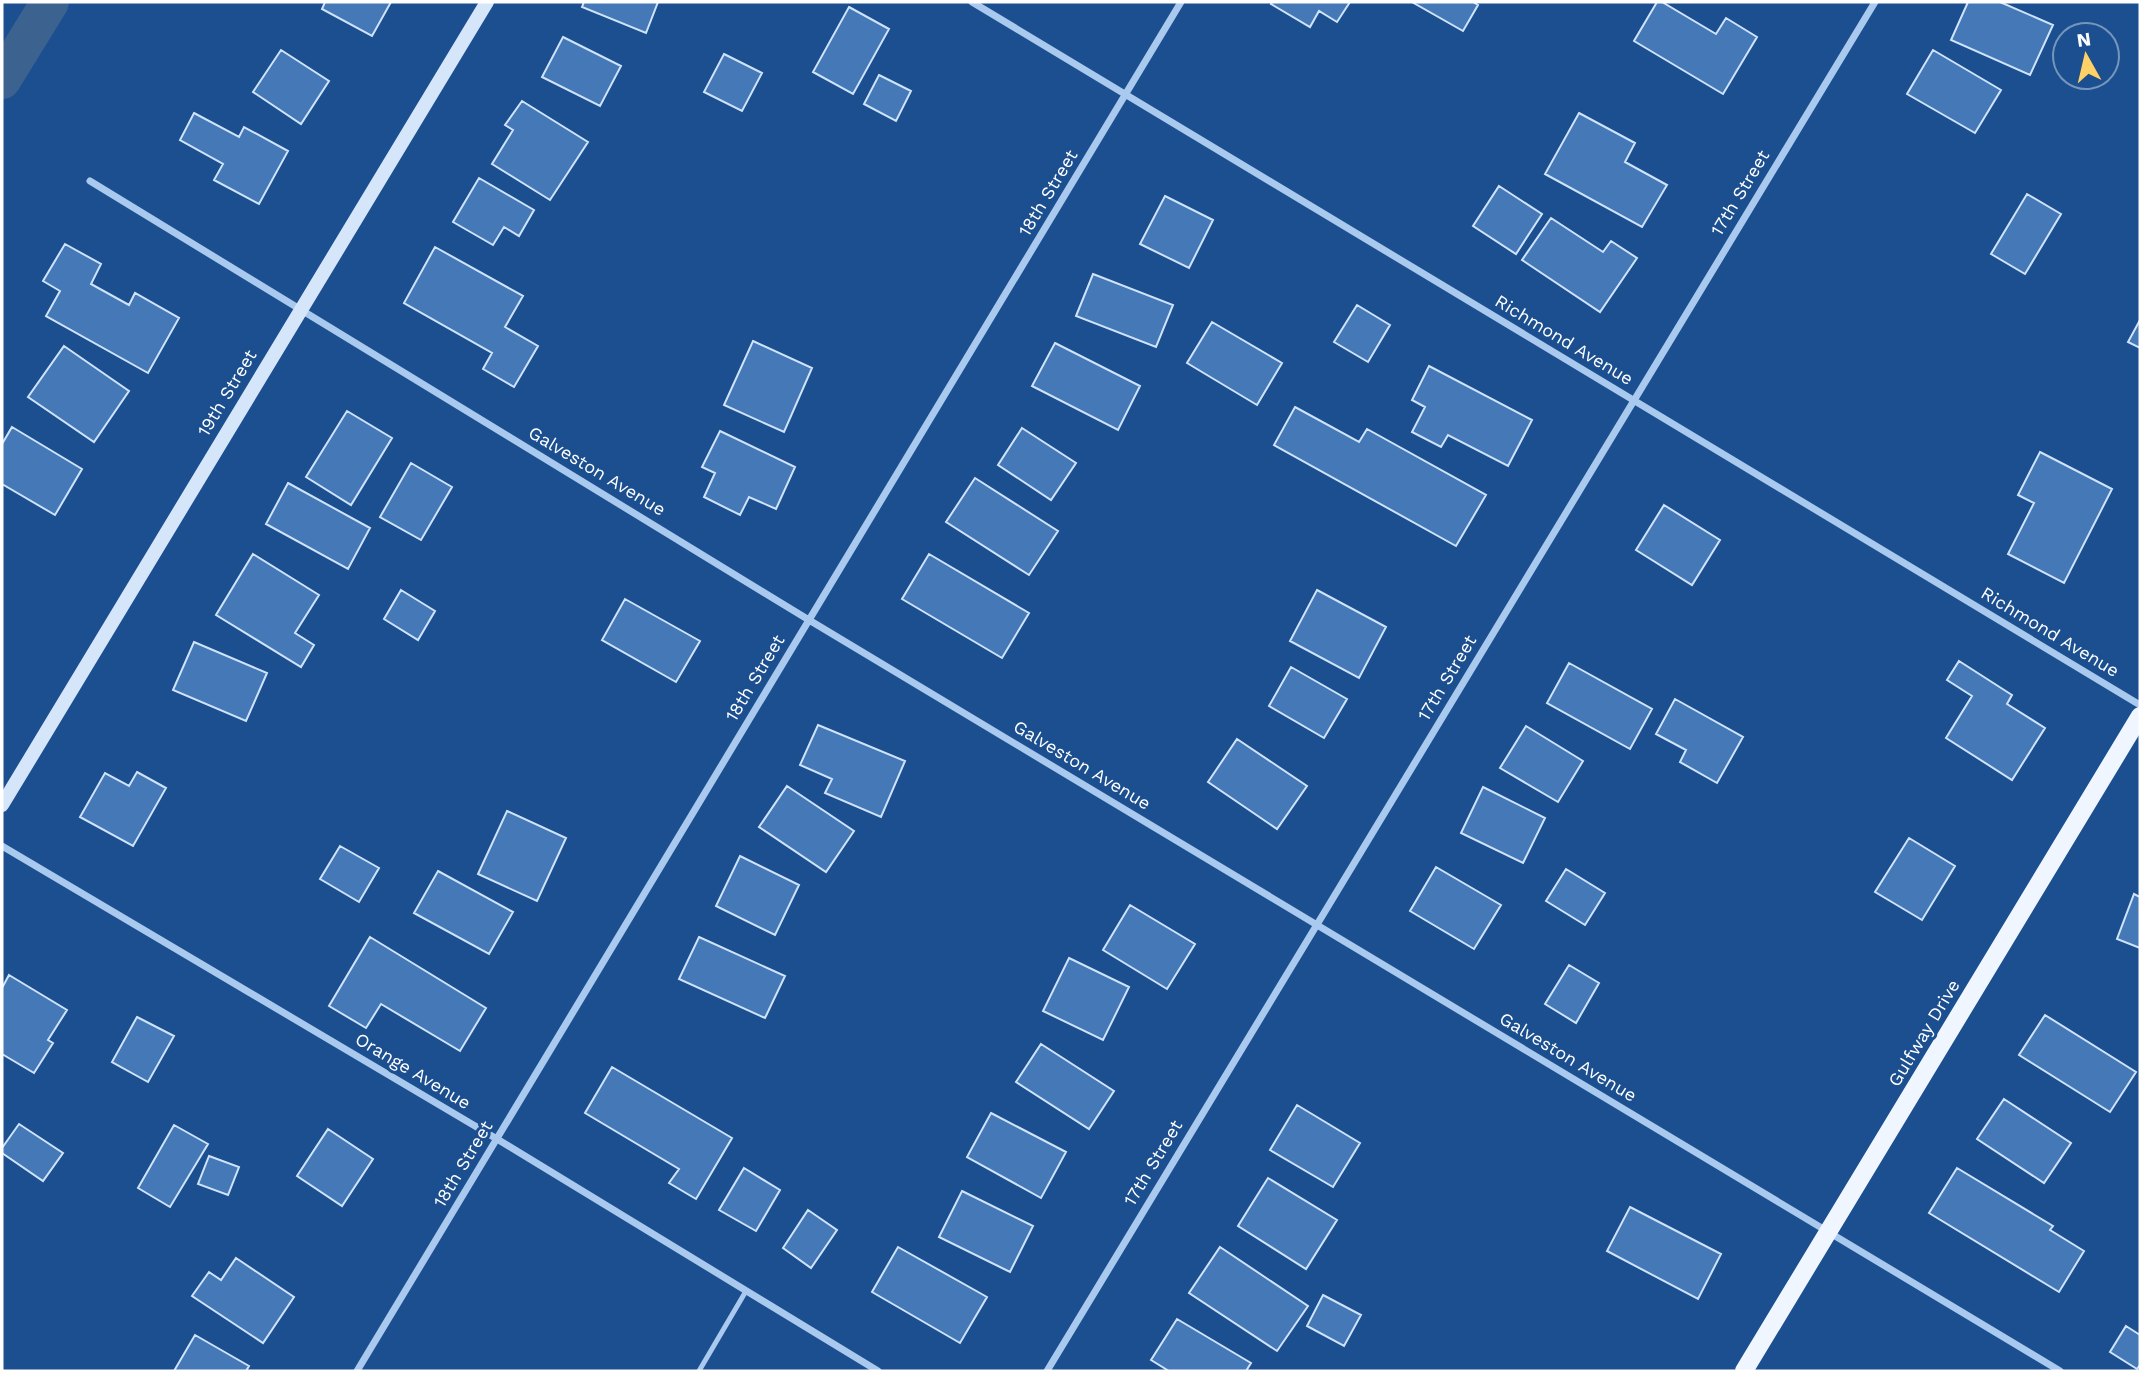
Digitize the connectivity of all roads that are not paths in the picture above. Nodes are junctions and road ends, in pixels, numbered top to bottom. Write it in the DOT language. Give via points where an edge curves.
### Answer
graph roads {
  1 [pos="487,2"];
  2 [pos="972,2"];
  3 [pos="1181,2"];
  4 [pos="1875,2"];
  5 [pos="1126,94"];
  6 [pos="90,181"];
  7 [pos="300,309"];
  8 [pos="1633,400"];
  9 [pos="809,620"];
  10 [pos="2140,705"];
  11 [pos="2140,716"];
  12 [pos="2,805"];
  13 [pos="2,846"];
  14 [pos="1316,924"];
  15 [pos="497,1139"];
  16 [pos="1828,1233"];
  17 [pos="746,1291"];
  18 [pos="357,1371"];
  19 [pos="699,1371"];
  20 [pos="878,1371"];
  21 [pos="1046,1371"];
  22 [pos="1744,1371"];
  23 [pos="2060,1371"];
  1 -- 7 [label="street, 19th Street"];
  2 -- 5 [label="street, Richmond Avenue"];
  3 -- 5 [label="street, 18th Street"];
  4 -- 8 [label="street, 17th Street"];
  5 -- 8 [label="street, Richmond Avenue"];
  5 -- 9 [label="street, 18th Street"];
  6 -- 7 [label="street, Galveston Avenue"];
  7 -- 9 [label="street, Galveston Avenue"];
  7 -- 12 [label="street, 19th Street"];
  8 -- 10 [label="street, Richmond Avenue"];
  8 -- 14 [label="street, 17th Street"];
  9 -- 14 [label="street, Galveston Avenue"];
  9 -- 15 [label="street, 18th Street"];
  11 -- 16 [label="main road, Gulfway Drive"];
  13 -- 15 [label="street, Orange Avenue"];
  14 -- 16 [label="street, Galveston Avenue"];
  14 -- 21 [label="street, 17th Street"];
  15 -- 17 [label="street, Orange Avenue"];
  15 -- 18 [label="street, 18th Street"];
  16 -- 22 [label="main road, Gulfway Drive"];
  16 -- 23 [label="street, Galveston Avenue"];
  17 -- 19 [label="lane"];
  17 -- 20 [label="street, Orange Avenue"];
}
